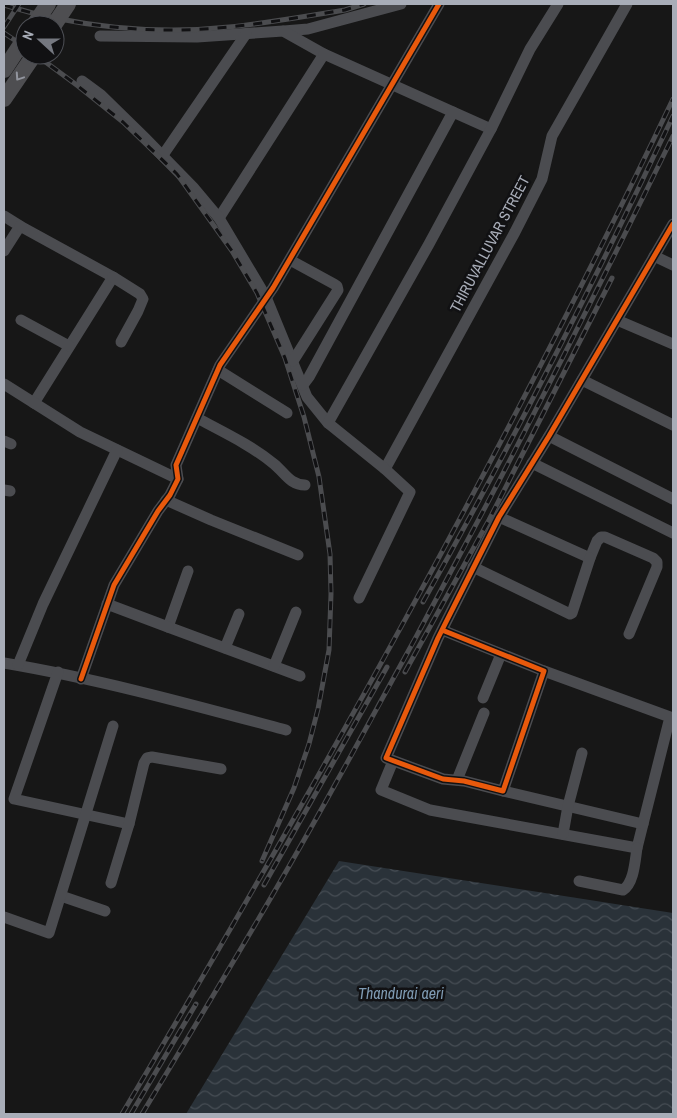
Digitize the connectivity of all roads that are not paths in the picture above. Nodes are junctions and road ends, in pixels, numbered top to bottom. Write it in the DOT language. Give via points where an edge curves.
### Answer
graph roads {
  1 [pos="48,4"];
  2 [pos="68,4"];
  3 [pos="401,4"];
  4 [pos="439,4"];
  5 [pos="558,4"];
  6 [pos="627,4"];
  7 [pos="41,15"];
  8 [pos="61,15"];
  9 [pos="283,31"];
  10 [pos="246,34"];
  11 [pos="100,36"];
  12 [pos="15,53"];
  13 [pos="324,54"];
  14 [pos="27,65"];
  15 [pos="4,70"];
  16 [pos="82,81"];
  17 [pos="391,84"];
  18 [pos="4,99"];
  19 [pos="453,112"];
  20 [pos="490,128"];
  21 [pos="163,155"];
  22 [pos="4,216"];
  23 [pos="219,218"];
  24 [pos="673,224"];
  25 [pos="20,226"];
  26 [pos="4,252"];
  27 [pos="654,256"];
  28 [pos="290,260"];
  29 [pos="673,265"];
  30 [pos="113,277"];
  31 [pos="266,297"];
  32 [pos="21,320"];
  33 [pos="617,320"];
  34 [pos="121,342"];
  35 [pos="673,344"];
  36 [pos="69,346"];
  37 [pos="293,361"];
  38 [pos="218,370"];
  39 [pos="582,380"];
  40 [pos="4,384"];
  41 [pos="303,385"];
  42 [pos="34,403"];
  43 [pos="287,413"];
  44 [pos="197,418"];
  45 [pos="328,423"];
  46 [pos="673,425"];
  47 [pos="549,436"];
  48 [pos="117,450"];
  49 [pos="532,463"];
  50 [pos="384,469"];
  51 [pos="178,479"];
  52 [pos="305,485"];
  53 [pos="673,499"];
  54 [pos="166,500"];
  55 [pos="499,517"];
  56 [pos="673,533"];
  57 [pos="298,555"];
  58 [pos="590,558"];
  59 [pos="473,567"];
  60 [pos="188,571"];
  61 [pos="359,598"];
  62 [pos="107,604"];
  63 [pos="296,612"];
  64 [pos="239,614"];
  65 [pos="168,627"];
  66 [pos="442,630"];
  67 [pos="629,634"];
  68 [pos="225,648"];
  69 [pos="501,654"];
  70 [pos="4,663"];
  71 [pos="18,665"];
  72 [pos="274,666"];
  73 [pos="544,671"];
  74 [pos="58,672"];
  75 [pos="300,676"];
  76 [pos="81,679"];
  77 [pos="483,698"];
  78 [pos="484,713"];
  79 [pos="672,717"];
  80 [pos="113,726"];
  81 [pos="286,730"];
  82 [pos="582,753"];
  83 [pos="393,761"];
  84 [pos="221,769"];
  85 [pos="457,780"];
  86 [pos="503,791"];
  87 [pos="568,806"];
  88 [pos="85,815"];
  89 [pos="129,824"];
  90 [pos="643,824"];
  91 [pos="562,834"];
  92 [pos="638,848"];
  93 [pos="579,881"];
  94 [pos="111,883"];
  95 [pos="61,896"];
  96 [pos="105,911"];
  97 [pos="4,917"];
  1 -- 7 [label="highway, bridge"];
  2 -- 8 [label="highway, bridge"];
  3 -- 9 [label="street" via="308,29"];
  4 -- 17 [label="street"];
  5 -- 20 [label="street" via="530,49"];
  6 -- 50 [label="street, THIRUVALLUVAR STREET" via="552,136 542,179 515,232"];
  9 -- 10 [label="street"];
  9 -- 13 [label="street"];
  10 -- 11 [label="street"];
  10 -- 21 [label="street"];
  12 -- 15 [label="highway, bridge"];
  13 -- 17 [label="street"];
  13 -- 23 [label="street"];
  14 -- 18 [label="highway, one-way"];
  16 -- 21 [label="street"];
  17 -- 19 [label="street"];
  17 -- 28 [label="street"];
  19 -- 20 [label="street"];
  19 -- 41 [label="street"];
  20 -- 45 [label="street"];
  21 -- 23 [label="street"];
  22 -- 25 [label="street"];
  23 -- 31 [label="street"];
  24 -- 27 [label="street"];
  25 -- 26 [label="street"];
  25 -- 30 [label="street"];
  27 -- 29 [label="street"];
  27 -- 33 [label="street"];
  28 -- 31 [label="street"];
  28 -- 37 [label="street" via="334,284 338,290"];
  30 -- 34 [label="street" via="143,299"];
  30 -- 36 [label="street"];
  31 -- 37 [label="street"];
  31 -- 38 [label="street"];
  32 -- 36 [label="street"];
  33 -- 35 [label="street"];
  33 -- 39 [label="street"];
  36 -- 42 [label="street"];
  37 -- 41 [label="street"];
  38 -- 43 [label="street"];
  38 -- 44 [label="street"];
  39 -- 46 [label="street"];
  39 -- 47 [label="street"];
  40 -- 42 [label="street"];
  41 -- 45 [label="street" via="307,397"];
  42 -- 48 [label="street" via="80,432"];
  44 -- 51 [label="street" via="176,464"];
  44 -- 52 [label="street" via="264,455 292,482"];
  45 -- 50 [label="street"];
  47 -- 49 [label="street"];
  47 -- 53 [label="street"];
  48 -- 51 [label="street"];
  48 -- 71 [label="street" via="43,604"];
  49 -- 55 [label="street"];
  49 -- 56 [label="street"];
  50 -- 61 [label="street" via="410,492"];
  51 -- 54 [label="street"];
  54 -- 57 [label="street"];
  54 -- 62 [label="street" via="114,585"];
  55 -- 58 [label="street"];
  55 -- 59 [label="street"];
  58 -- 59 [label="street" via="570,614"];
  58 -- 67 [label="street" via="597,541 605,537 657,562"];
  59 -- 66 [label="street"];
  60 -- 65 [label="street"];
  62 -- 65 [label="street"];
  62 -- 76 [label="street"];
  63 -- 72 [label="street"];
  64 -- 68 [label="street"];
  65 -- 68 [label="street"];
  66 -- 69 [label="street"];
  66 -- 83 [label="street" via="386,758"];
  68 -- 72 [label="street"];
  69 -- 73 [label="street"];
  69 -- 77 [label="street"];
  70 -- 71 [label="street"];
  71 -- 74 [label="street"];
  72 -- 75 [label="street"];
  73 -- 79 [label="street"];
  73 -- 86 [label="street"];
  74 -- 76 [label="street"];
  74 -- 88 [label="street" via="14,799"];
  76 -- 81 [label="street" via="173,699"];
  78 -- 85 [label="street"];
  79 -- 90 [label="street"];
  80 -- 88 [label="street"];
  82 -- 87 [label="street"];
  83 -- 85 [label="street" via="443,779"];
  83 -- 91 [label="street" via="381,790 430,810"];
  84 -- 89 [label="street" via="147,758"];
  85 -- 86 [label="street"];
  86 -- 87 [label="street"];
  87 -- 90 [label="street"];
  87 -- 91 [label="street"];
  88 -- 89 [label="street"];
  88 -- 95 [label="street"];
  89 -- 94 [label="street"];
  90 -- 92 [label="street"];
  91 -- 92 [label="street"];
  92 -- 93 [label="street" via="628,887 623,890"];
  95 -- 96 [label="street"];
  95 -- 97 [label="street" via="49,933"];
}
